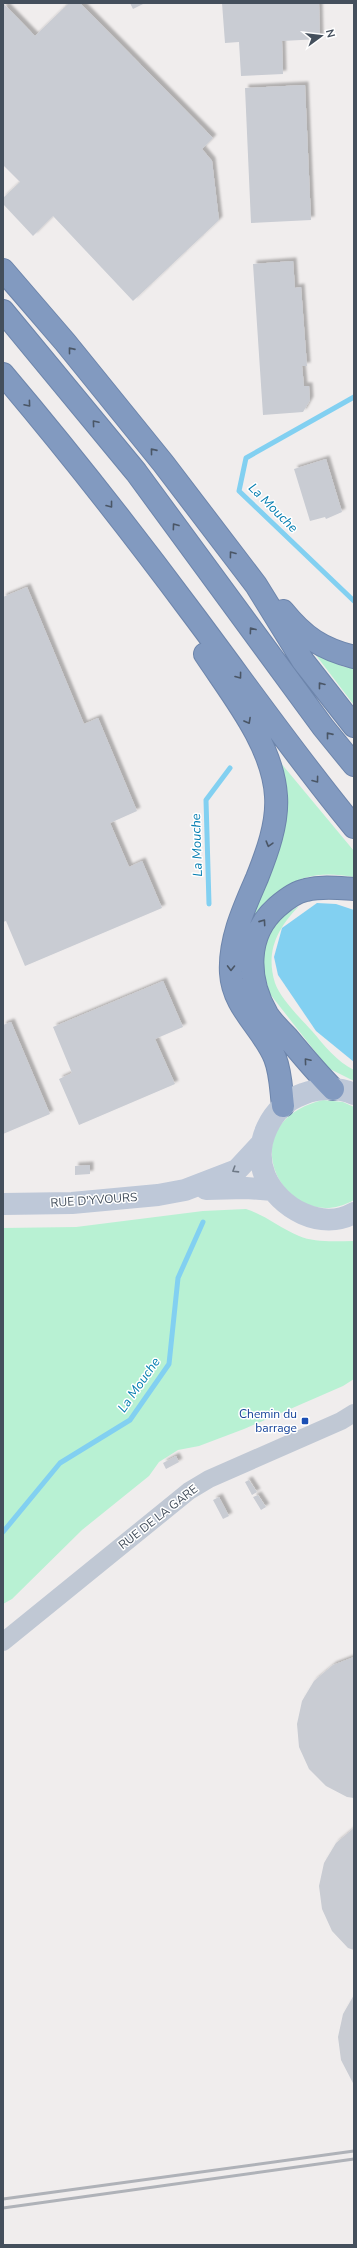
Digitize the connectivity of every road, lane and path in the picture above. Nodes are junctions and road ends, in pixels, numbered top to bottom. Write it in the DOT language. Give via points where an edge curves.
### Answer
graph roads {
  1 [pos="3,270"];
  2 [pos="3,311"];
  3 [pos="3,374"];
  4 [pos="256,585"];
  5 [pos="192,613"];
  6 [pos="354,658"];
  7 [pos="354,726"];
  8 [pos="354,765"];
  9 [pos="354,827"];
  10 [pos="354,889"];
  11 [pos="333,1089"];
  12 [pos="354,1094"];
  13 [pos="283,1106"];
  14 [pos="262,1143"];
  15 [pos="185,1190"];
  16 [pos="273,1190"];
  17 [pos="3,1204"];
  18 [pos="352,1215"];
  19 [pos="354,1413"];
  20 [pos="3,1642"];
  4 -- 1 [label="highway, one-way" via="163,463"];
  8 -- 2 [label="highway, one-way" via="323,727 136,472"];
  3 -- 5 [label="highway, one-way" via="67,450"];
  4 -- 6 [label="highway" via="278,604 311,641 333,652"];
  7 -- 4 [label="highway, one-way" via="303,661"];
  5 -- 9 [label="highway, one-way" via="320,786"];
  5 -- 13 [label="highway, one-way" via="202,648 247,718 266,754 273,774 276,796 271,837 234,939 231,974 234,991 242,1008 275,1058"];
  11 -- 10 [label="highway, one-way" via="268,1015 257,992 252,969 252,949 258,929 270,913 286,899 304,890 323,887"];
  11 -- 12 [label="main road"];
  11 -- 13 [label="main road" via="314,1090 299,1095"];
  13 -- 14 [label="main road" via="266,1128"];
  14 -- 15 [label="main road, one-way" via="237,1170"];
  14 -- 16 [label="main road" via="265,1176"];
  15 -- 16 [label="main road"];
  15 -- 17 [label="main road, RUE D'YVOURS" via="72,1203"];
  16 -- 18 [label="main road" via="302,1214 317,1218"];
  19 -- 20 [label="street, RUE DE LA GARE" via="209,1479 189,1491"];
}
